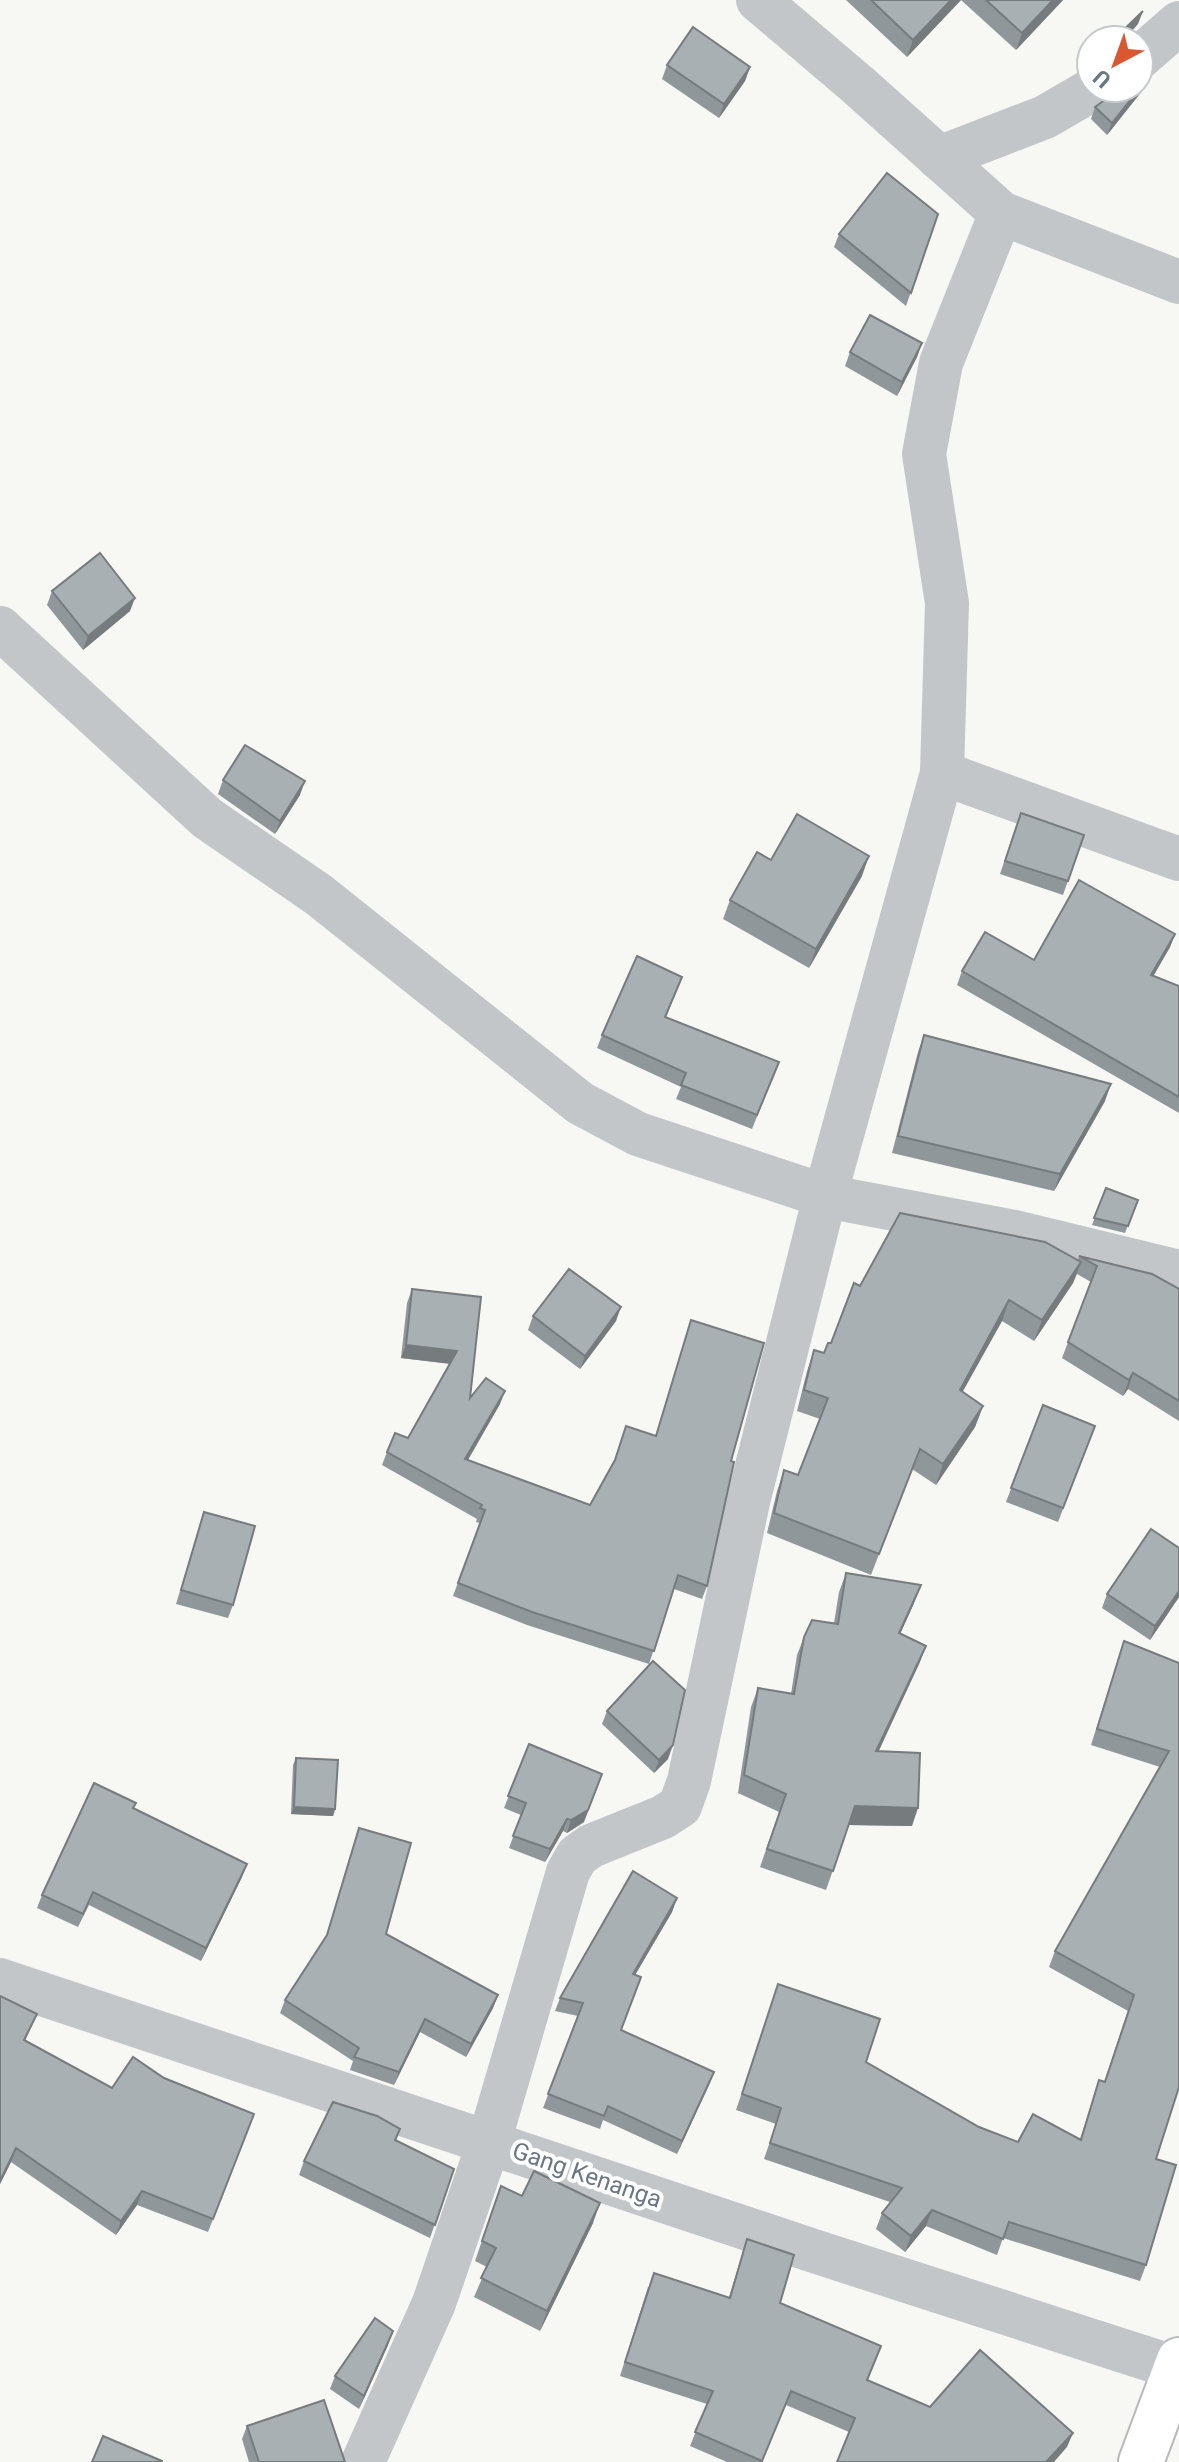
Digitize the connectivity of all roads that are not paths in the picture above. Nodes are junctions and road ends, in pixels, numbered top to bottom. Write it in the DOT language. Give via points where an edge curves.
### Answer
graph roads {
  1 [pos="758,0"];
  2 [pos="1179,23"];
  3 [pos="1155,44"];
  4 [pos="1075,100"];
  5 [pos="939,158"];
  6 [pos="1001,213"];
  7 [pos="1179,282"];
  8 [pos="0,628"];
  9 [pos="942,773"];
  10 [pos="1179,859"];
  11 [pos="825,1196"];
  12 [pos="1179,1272"];
  13 [pos="0,1980"];
  14 [pos="489,2142"];
  15 [pos="1177,2364"];
  16 [pos="363,2462"];
  17 [pos="1141,2462"];
  1 -- 5 [label="street"];
  2 -- 3 [label="street"];
  4 -- 5 [label="street" via="1045,117"];
  5 -- 6 [label="street"];
  6 -- 7 [label="street"];
  6 -- 9 [label="street" via="941,363 924,454 947,603"];
  8 -- 11 [label="street" via="207,818 319,895 580,1103 638,1134"];
  9 -- 10 [label="street"];
  9 -- 11 [label="street"];
  11 -- 12 [label="street" via="1015,1232"];
  11 -- 14 [label="street" via="748,1502 689,1781 680,1806 591,1846 568,1872"];
  13 -- 14 [label="street, Gang Kenanga"];
  14 -- 15 [label="street, Gang Kenanga"];
  14 -- 16 [label="street" via="434,2303"];
  15 -- 17 [label="main road"];
}
